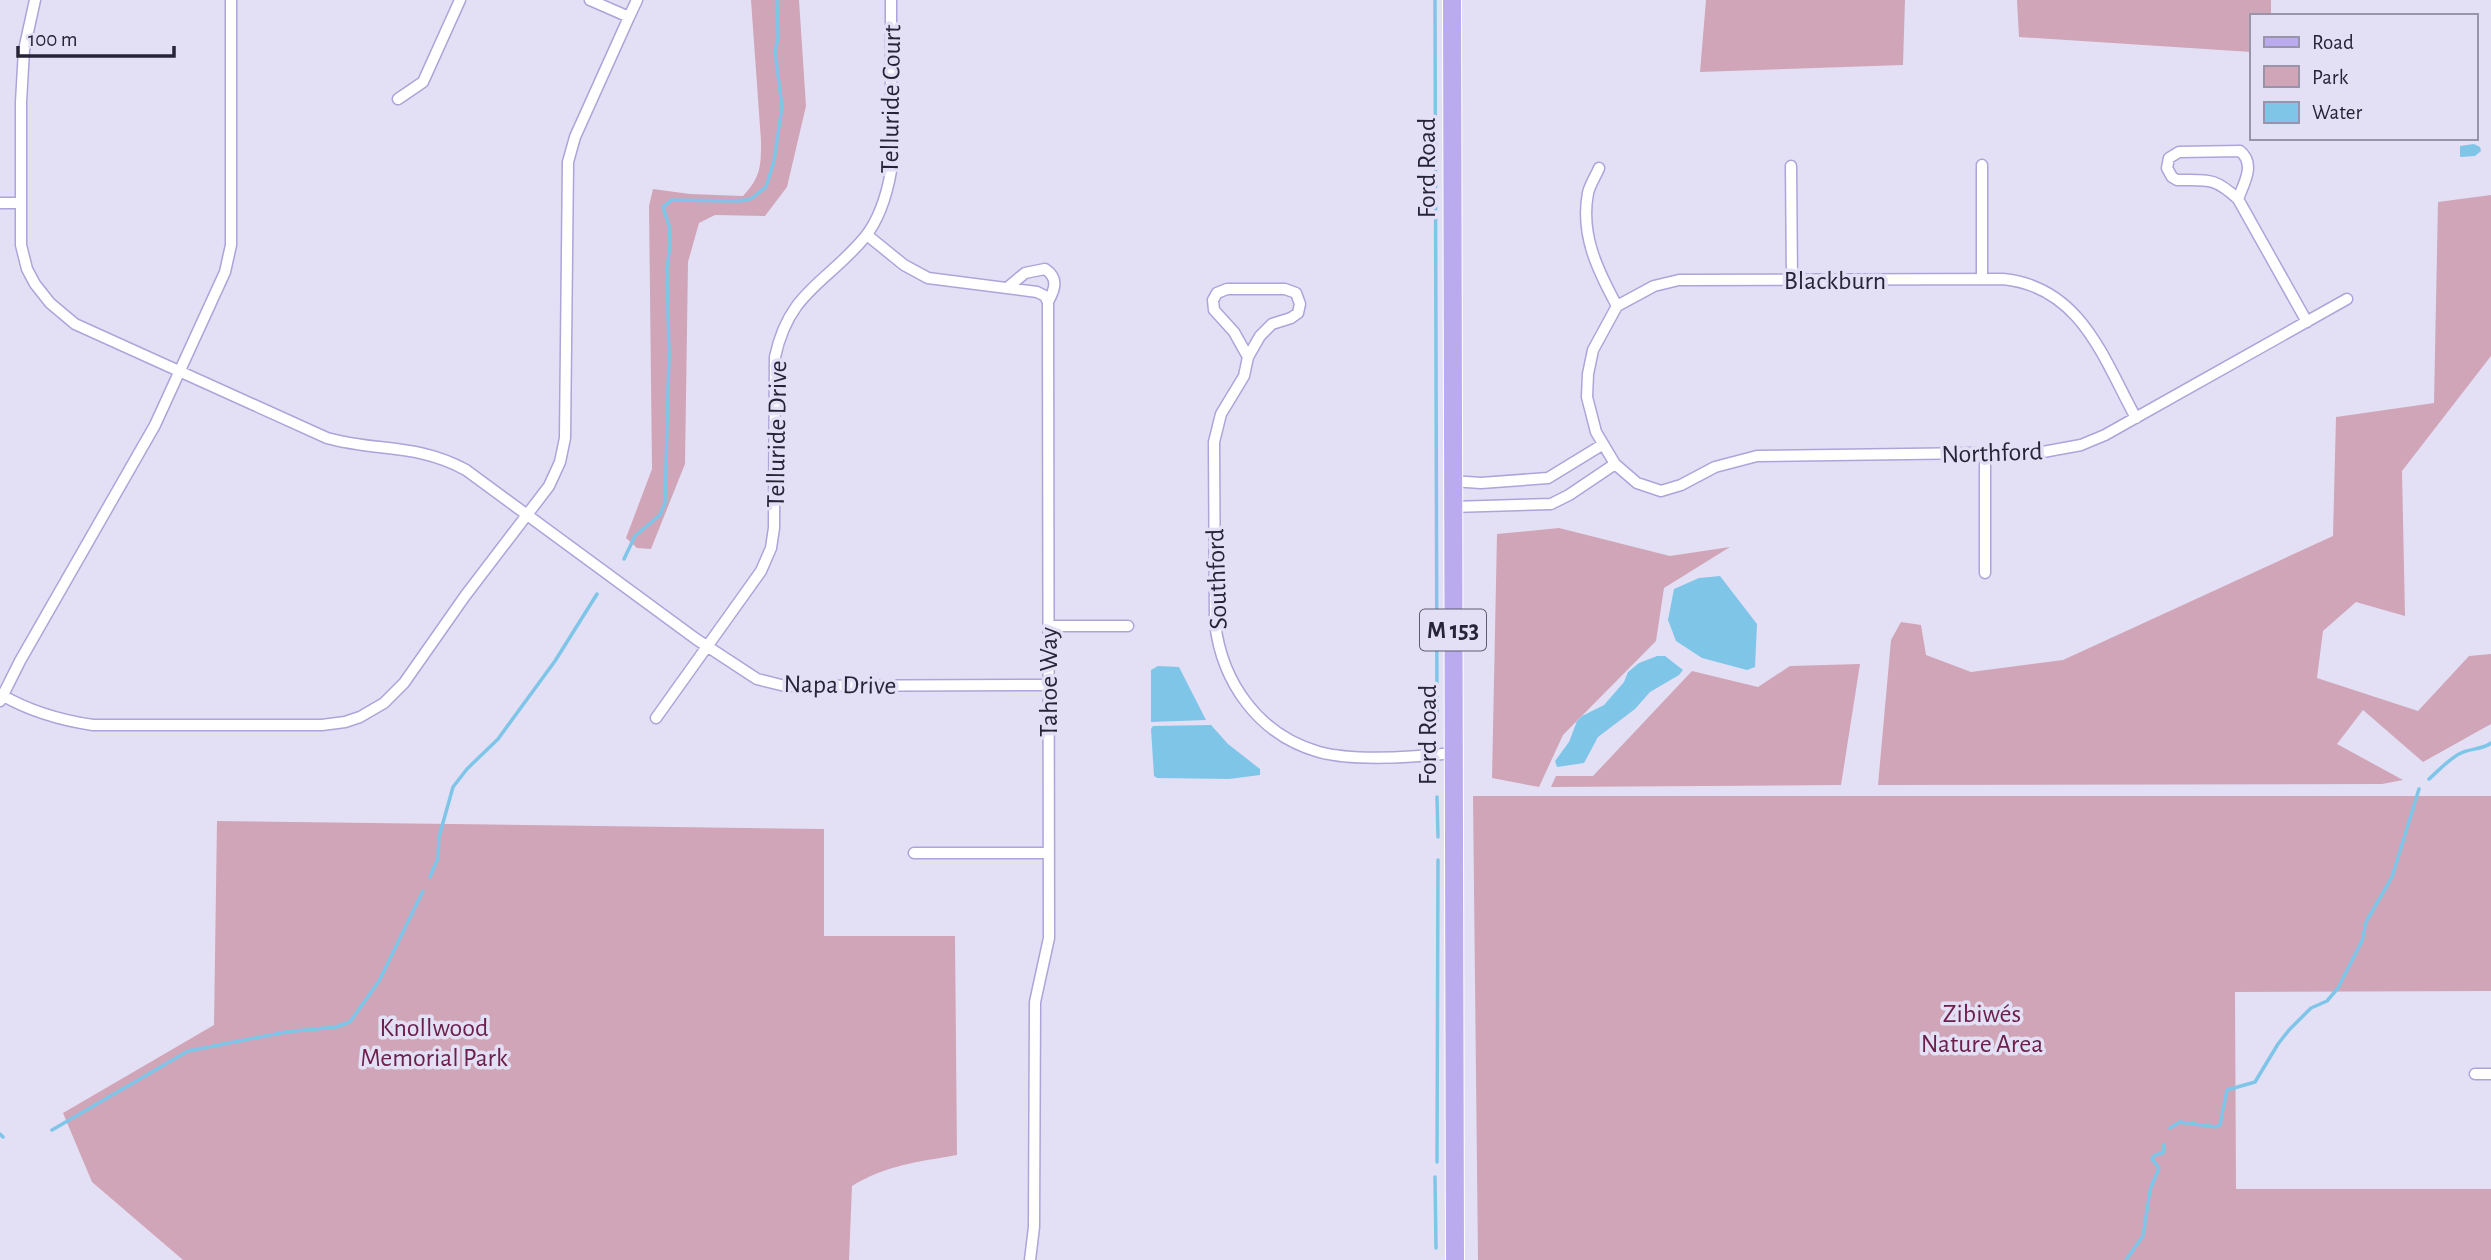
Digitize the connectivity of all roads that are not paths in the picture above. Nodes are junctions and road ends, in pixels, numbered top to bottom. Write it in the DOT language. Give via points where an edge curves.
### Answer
graph roads {
  1 [pos="35,0"];
  2 [pos="231,0"];
  3 [pos="460,0"];
  4 [pos="590,0"];
  5 [pos="637,0"];
  6 [pos="891,0"];
  7 [pos="1452,0"];
  8 [pos="629,17"];
  9 [pos="398,99"];
  10 [pos="1982,165"];
  11 [pos="1791,166"];
  12 [pos="1600,168"];
  13 [pos="2238,199"];
  14 [pos="0,202"];
  15 [pos="20,202"];
  16 [pos="867,235"];
  17 [pos="1982,278"];
  18 [pos="1792,280"];
  19 [pos="1007,288"];
  20 [pos="2347,299"];
  21 [pos="1048,302"];
  22 [pos="1617,306"];
  23 [pos="2307,322"];
  24 [pos="1248,357"];
  25 [pos="180,373"];
  26 [pos="2136,418"];
  27 [pos="1602,445"];
  28 [pos="1985,455"];
  29 [pos="1615,464"];
  30 [pos="1452,481"];
  31 [pos="1452,507"];
  32 [pos="527,516"];
  33 [pos="1985,573"];
  34 [pos="1049,626"];
  35 [pos="1128,626"];
  36 [pos="706,646"];
  37 [pos="1048,685"];
  38 [pos="1,697"];
  39 [pos="656,718"];
  40 [pos="1453,753"];
  41 [pos="914,853"];
  42 [pos="1048,853"];
  43 [pos="2475,1074"];
  44 [pos="2491,1074"];
  45 [pos="1030,1260"];
  46 [pos="1455,1260"];
  1 -- 15 [label="street, Napa Drive" via="24,50"];
  2 -- 25 [label="street" via="231,245 225,272"];
  3 -- 9 [label="street" via="422,82"];
  4 -- 8 [label="street"];
  5 -- 8 [label="street"];
  6 -- 16 [label="street, Telluride Court" via="891,171 887,195"];
  7 -- 30 [label="main road, Ford Road / M 153"];
  8 -- 32 [label="street" via="569,154 565,438 556,474"];
  10 -- 17 [label="street"];
  11 -- 18 [label="street"];
  12 -- 22 [label="street" via="1589,191 1586,221 1596,267"];
  13 -- 13 [label="street" via="2249,165 2240,151 2179,152 2169,158 2166,168 2177,180 2221,183"];
  13 -- 23 [label="street"];
  14 -- 15 [label="street"];
  15 -- 25 [label="street, Napa Drive" via="24,259 50,303 75,324"];
  16 -- 19 [label="street" via="928,278"];
  16 -- 36 [label="street, Telluride Drive" via="802,297 779,340 771,548 761,571"];
  17 -- 18 [label="street, Blackburn"];
  17 -- 26 [label="street, Blackburn" via="2040,287 2060,300 2094,339"];
  18 -- 22 [label="street, Blackburn" via="1679,280 1654,286"];
  19 -- 21 [label="street" via="1037,292"];
  19 -- 21 [label="street, Tahoe Way" via="1025,273 1045,270 1055,281"];
  20 -- 23 [label="street, Northford"];
  21 -- 34 [label="street, Tahoe Way"];
  22 -- 27 [label="street" via="1594,350 1588,374 1589,410"];
  23 -- 26 [label="street, Northford"];
  24 -- 24 [label="street, Southford" via="1265,330 1298,313 1296,293 1285,289 1217,293 1214,310"];
  24 -- 40 [label="street, Southford" via="1214,442 1215,623 1231,681 1264,723 1320,752 1379,756"];
  25 -- 32 [label="street, Napa Drive" via="327,438 438,456 466,470"];
  25 -- 38 [label="street" via="125,480"];
  26 -- 28 [label="street, Northford" via="2070,447"];
  27 -- 29 [label="street, Northford"];
  27 -- 30 [label="street" via="1548,478"];
  28 -- 29 [label="street, Northford" via="1757,456 1715,467 1661,491 1637,483"];
  28 -- 33 [label="street"];
  29 -- 31 [label="street" via="1551,503"];
  30 -- 31 [label="main road, Ford Road / M 153"];
  31 -- 40 [label="main road, Ford Road / M 153"];
  32 -- 36 [label="street, Napa Drive"];
  32 -- 38 [label="street" via="404,683 384,703 353,720 322,725 112,727 57,719"];
  34 -- 35 [label="street"];
  34 -- 37 [label="street, Tahoe Way"];
  36 -- 37 [label="street, Napa Drive" via="757,679 785,686"];
  36 -- 39 [label="street, Telluride Drive"];
  37 -- 42 [label="street, Tahoe Way"];
  40 -- 46 [label="main road, Ford Road / M 153"];
  41 -- 42 [label="street"];
  42 -- 45 [label="street, Tahoe Way" via="1049,938 1034,1002"];
  43 -- 44 [label="street"];
}
